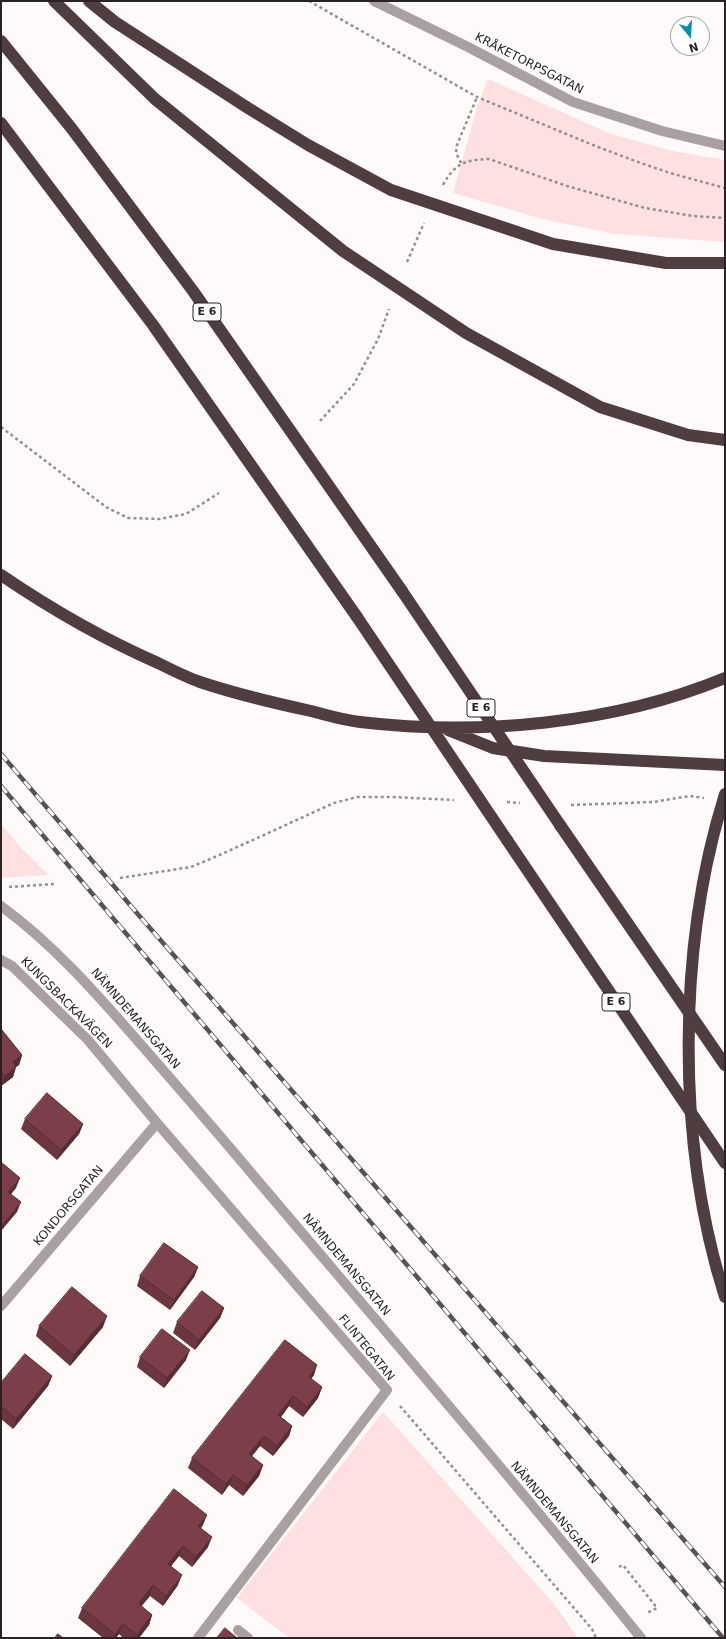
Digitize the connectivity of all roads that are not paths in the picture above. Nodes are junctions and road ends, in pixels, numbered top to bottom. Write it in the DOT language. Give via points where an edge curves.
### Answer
graph roads {
  1 [pos="54,1"];
  2 [pos="89,1"];
  3 [pos="374,1"];
  4 [pos="1,41"];
  5 [pos="1,123"];
  6 [pos="725,146"];
  7 [pos="725,263"];
  8 [pos="725,440"];
  9 [pos="1,575"];
  10 [pos="725,678"];
  11 [pos="443,728"];
  12 [pos="725,765"];
  13 [pos="725,794"];
  14 [pos="1,906"];
  15 [pos="1,960"];
  16 [pos="725,1065"];
  17 [pos="157,1122"];
  18 [pos="725,1163"];
  19 [pos="725,1297"];
  20 [pos="1,1306"];
  21 [pos="238,1630"];
  22 [pos="198,1638"];
  23 [pos="248,1638"];
  24 [pos="641,1638"];
  1 -- 8 [label="highway" via="154,99 343,251 466,333 600,407 688,436"];
  2 -- 7 [label="highway" via="133,34 248,108 308,145 391,190 553,244 666,263"];
  3 -- 6 [label="street, KRÅKETORPSGATAN" via="573,102 662,131"];
  4 -- 16 [label="highway, E 6, bridge" via="72,129 193,291 402,591"];
  5 -- 18 [label="highway, E 6, bridge" via="153,324 357,617"];
  9 -- 11 [label="highway" via="41,602 122,648 199,682 358,722"];
  10 -- 11 [label="highway" via="694,690 603,714 521,724"];
  11 -- 12 [label="highway" via="493,748 544,756"];
  13 -- 19 [label="highway, bridge" via="704,882 694,953 688,1041 691,1116 701,1197"];
  14 -- 24 [label="street, NÄMNDEMANSGATAN" via="87,982 406,1356"];
  15 -- 17 [label="street, KUNGSBACKAVÄGEN" via="12,966 88,1040"];
  17 -- 20 [label="street, KONDORSGATAN"];
  17 -- 22 [label="street, FLINTEGATAN" via="387,1390"];
  21 -- 23 [label="street"];
}
